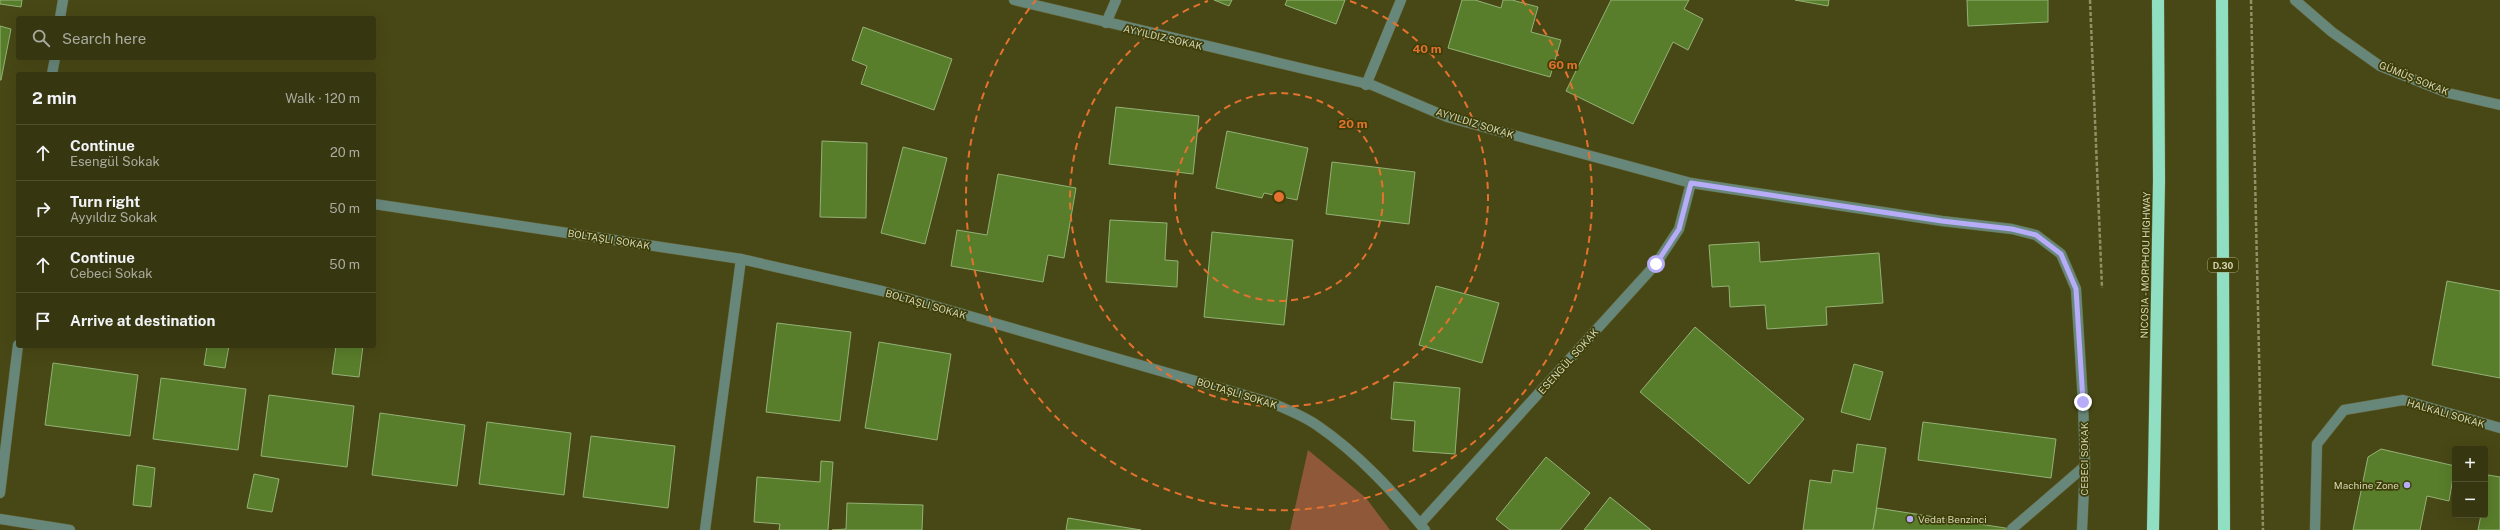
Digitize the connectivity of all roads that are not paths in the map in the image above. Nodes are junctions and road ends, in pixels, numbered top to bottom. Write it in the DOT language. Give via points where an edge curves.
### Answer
graph roads {
  1 [pos="63,0"];
  2 [pos="1014,0"];
  3 [pos="1116,0"];
  4 [pos="1401,0"];
  5 [pos="2158,0"];
  6 [pos="2222,0"];
  7 [pos="2298,1"];
  8 [pos="60,16"];
  9 [pos="1106,23"];
  10 [pos="55,60"];
  11 [pos="52,72"];
  12 [pos="1366,85"];
  13 [pos="2500,105"];
  14 [pos="1691,183"];
  15 [pos="376,204"];
  16 [pos="741,259"];
  17 [pos="18,348"];
  18 [pos="2500,428"];
  19 [pos="2085,466"];
  20 [pos="0,492"];
  21 [pos="0,519"];
  22 [pos="1423,527"];
  23 [pos="2012,529"];
  24 [pos="70,530"];
  25 [pos="705,530"];
  26 [pos="2082,530"];
  27 [pos="2153,530"];
  28 [pos="2224,530"];
  29 [pos="2315,530"];
  1 -- 8 [label="street"];
  2 -- 9 [label="street, CEBECI SOKAK"];
  3 -- 9 [label="street"];
  4 -- 12 [label="street"];
  5 -- 27 [label="highway, NICOSIA - MORPHOU HIGHWAY" via="2159,181"];
  6 -- 28 [label="highway, D.30"];
  7 -- 13 [label="street, GÜMÜŞ SOKAK" via="2332,32 2380,66 2448,93"];
  9 -- 12 [label="street, CEBECI SOKAK"];
  10 -- 11 [label="street"];
  12 -- 14 [label="street, CEBECI SOKAK" via="1447,117"];
  14 -- 19 [label="street, CEBECI SOKAK" via="1942,221 2012,229 2036,235 2061,254 2076,289"];
  14 -- 22 [label="street, ESENGÜL SOKAK" via="1679,229 1656,264"];
  15 -- 16 [label="street"];
  16 -- 22 [label="street" via="882,291 1272,403 1317,425 1335,438 1386,486"];
  16 -- 25 [label="street"];
  17 -- 20 [label="street"];
  18 -- 29 [label="street" via="2403,400 2344,410 2317,444"];
  19 -- 23 [label="street"];
  19 -- 26 [label="street, CEBECI SOKAK"];
  21 -- 24 [label="street"];
}
